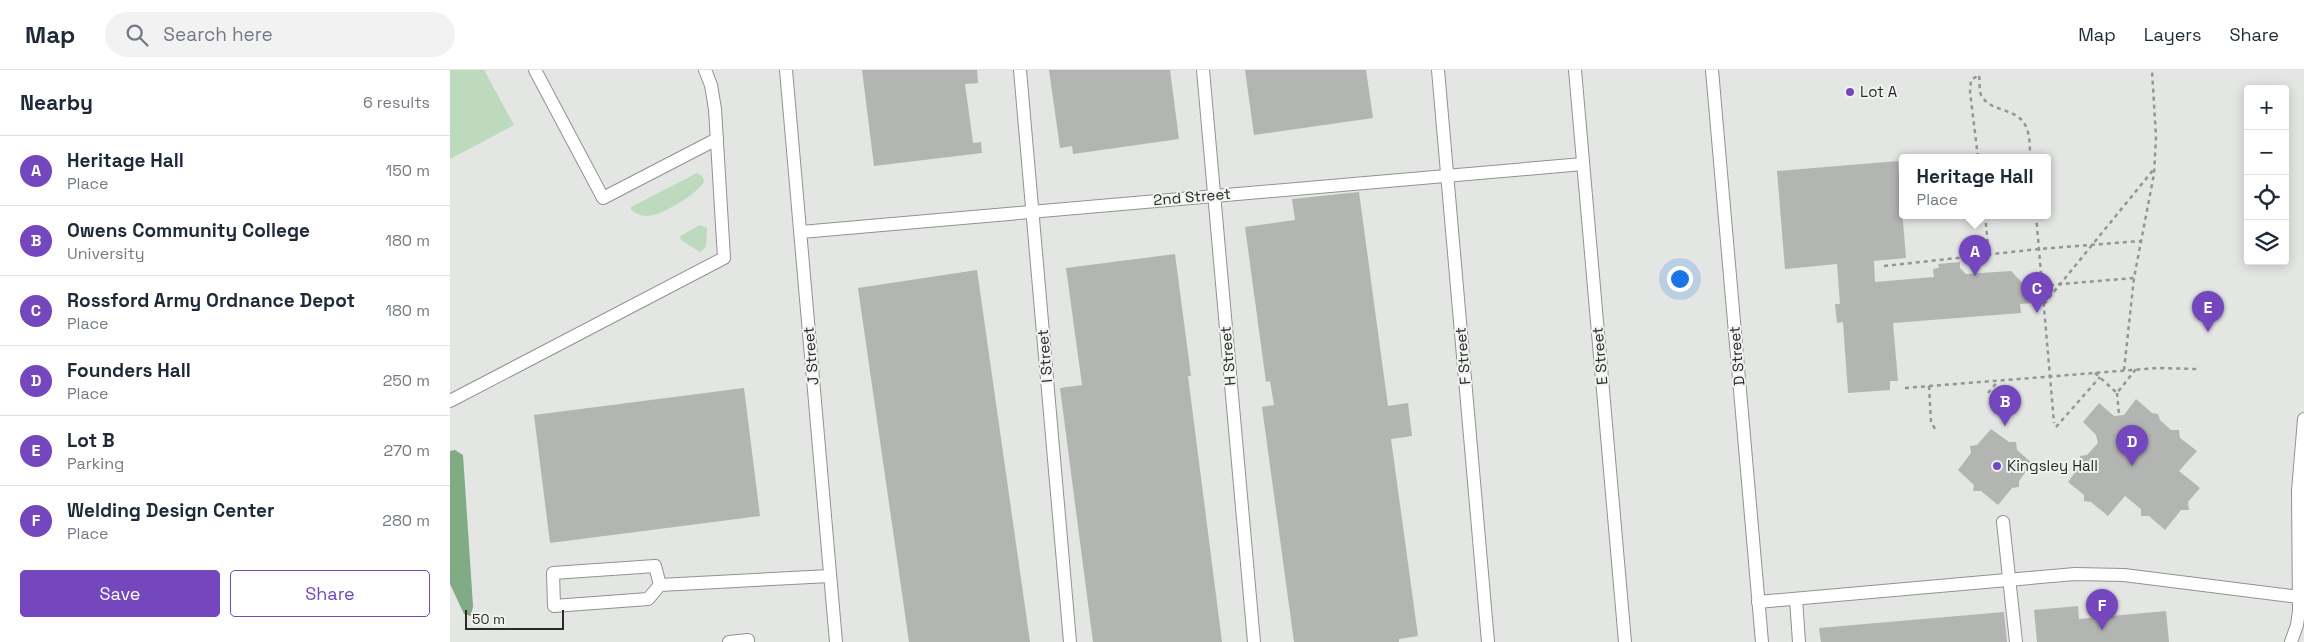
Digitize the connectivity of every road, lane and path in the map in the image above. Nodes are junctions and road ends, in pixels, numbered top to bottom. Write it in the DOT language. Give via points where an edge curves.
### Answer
graph roads {
  1 [pos="535,70"];
  2 [pos="705,70"];
  3 [pos="786,70"];
  4 [pos="1020,70"];
  5 [pos="1203,70"];
  6 [pos="1438,70"];
  7 [pos="1575,70"];
  8 [pos="1712,70"];
  9 [pos="2152,70"];
  10 [pos="717,139"];
  11 [pos="1978,154"];
  12 [pos="2030,154"];
  13 [pos="1583,164"];
  14 [pos="2154,169"];
  15 [pos="1448,175"];
  16 [pos="1214,196"];
  17 [pos="1032,211"];
  18 [pos="1985,219"];
  19 [pos="2036,219"];
  20 [pos="801,232"];
  21 [pos="2141,241"];
  22 [pos="2093,245"];
  23 [pos="2039,249"];
  24 [pos="1989,255"];
  25 [pos="1884,266"];
  26 [pos="2134,278"];
  27 [pos="2060,285"];
  28 [pos="2026,287"];
  29 [pos="2042,287"];
  30 [pos="2043,305"];
  31 [pos="2136,369"];
  32 [pos="2197,369"];
  33 [pos="2124,370"];
  34 [pos="2095,372"];
  35 [pos="2049,376"];
  36 [pos="2100,377"];
  37 [pos="1998,380"];
  38 [pos="1929,386"];
  39 [pos="1904,388"];
  40 [pos="1988,392"];
  41 [pos="2117,393"];
  42 [pos="450,402"];
  43 [pos="2119,415"];
  44 [pos="2304,419"];
  45 [pos="2054,423"];
  46 [pos="2056,427"];
  47 [pos="1935,429"];
  48 [pos="2003,522"];
  49 [pos="830,576"];
  50 [pos="2010,580"];
  51 [pos="660,585"];
  52 [pos="2299,597"];
  53 [pos="1796,599"];
  54 [pos="1758,602"];
  55 [pos="728,642"];
  56 [pos="748,642"];
  57 [pos="836,642"];
  58 [pos="1070,642"];
  59 [pos="1254,642"];
  60 [pos="1488,642"];
  61 [pos="1624,642"];
  62 [pos="1762,642"];
  63 [pos="1799,642"];
  64 [pos="2016,642"];
  65 [pos="2291,642"];
  1 -- 10 [label="street" via="603,198"];
  2 -- 10 [label="street" via="711,84"];
  3 -- 20 [label="street, J Street"];
  4 -- 17 [label="street, I Street"];
  5 -- 16 [label="street, H Street"];
  6 -- 15 [label="street, F Street"];
  7 -- 13 [label="street, E Street"];
  8 -- 54 [label="street, D Street"];
  9 -- 14 [label="path" via="2156,138"];
  10 -- 42 [label="street" via="724,258"];
  11 -- 12 [label="path" via="1970,92 1971,80 1979,75 1981,94 1991,105 2012,112 2024,123"];
  13 -- 15 [label="street, 2nd Street"];
  13 -- 61 [label="street, E Street"];
  14 -- 21 [label="path"];
  14 -- 22 [label="path"];
  15 -- 16 [label="street, 2nd Street"];
  15 -- 60 [label="street, F Street"];
  16 -- 17 [label="street, 2nd Street"];
  16 -- 59 [label="street, H Street"];
  17 -- 20 [label="street, 2nd Street"];
  17 -- 58 [label="street, I Street"];
  18 -- 24 [label="path"];
  19 -- 23 [label="path"];
  20 -- 49 [label="street, J Street"];
  21 -- 22 [label="path"];
  21 -- 26 [label="path"];
  22 -- 23 [label="path"];
  22 -- 27 [label="path"];
  23 -- 24 [label="path"];
  23 -- 29 [label="path"];
  24 -- 25 [label="path"];
  26 -- 27 [label="path"];
  26 -- 33 [label="path"];
  27 -- 29 [label="path"];
  27 -- 30 [label="path"];
  28 -- 29 [label="path"];
  29 -- 30 [label="path"];
  30 -- 35 [label="path"];
  31 -- 32 [label="path"];
  31 -- 33 [label="path"];
  31 -- 41 [label="path"];
  33 -- 34 [label="path"];
  34 -- 35 [label="path"];
  34 -- 36 [label="path"];
  35 -- 37 [label="path"];
  35 -- 45 [label="path"];
  36 -- 41 [label="path"];
  36 -- 46 [label="path"];
  37 -- 38 [label="path"];
  37 -- 40 [label="path"];
  38 -- 39 [label="path"];
  38 -- 47 [label="path" via="1931,422"];
  41 -- 43 [label="path"];
  44 -- 52 [label="street" via="2298,491"];
  48 -- 50 [label="street"];
  49 -- 51 [label="street"];
  49 -- 57 [label="street, J Street"];
  50 -- 52 [label="street" via="2075,574 2124,576"];
  50 -- 53 [label="street"];
  50 -- 64 [label="street"];
  51 -- 51 [label="street" via="655,566 553,573 554,606 648,598"];
  52 -- 65 [label="street" via="2297,625"];
  53 -- 54 [label="street"];
  53 -- 63 [label="street"];
  54 -- 62 [label="street, D Street"];
  55 -- 56 [label="street"];
}
